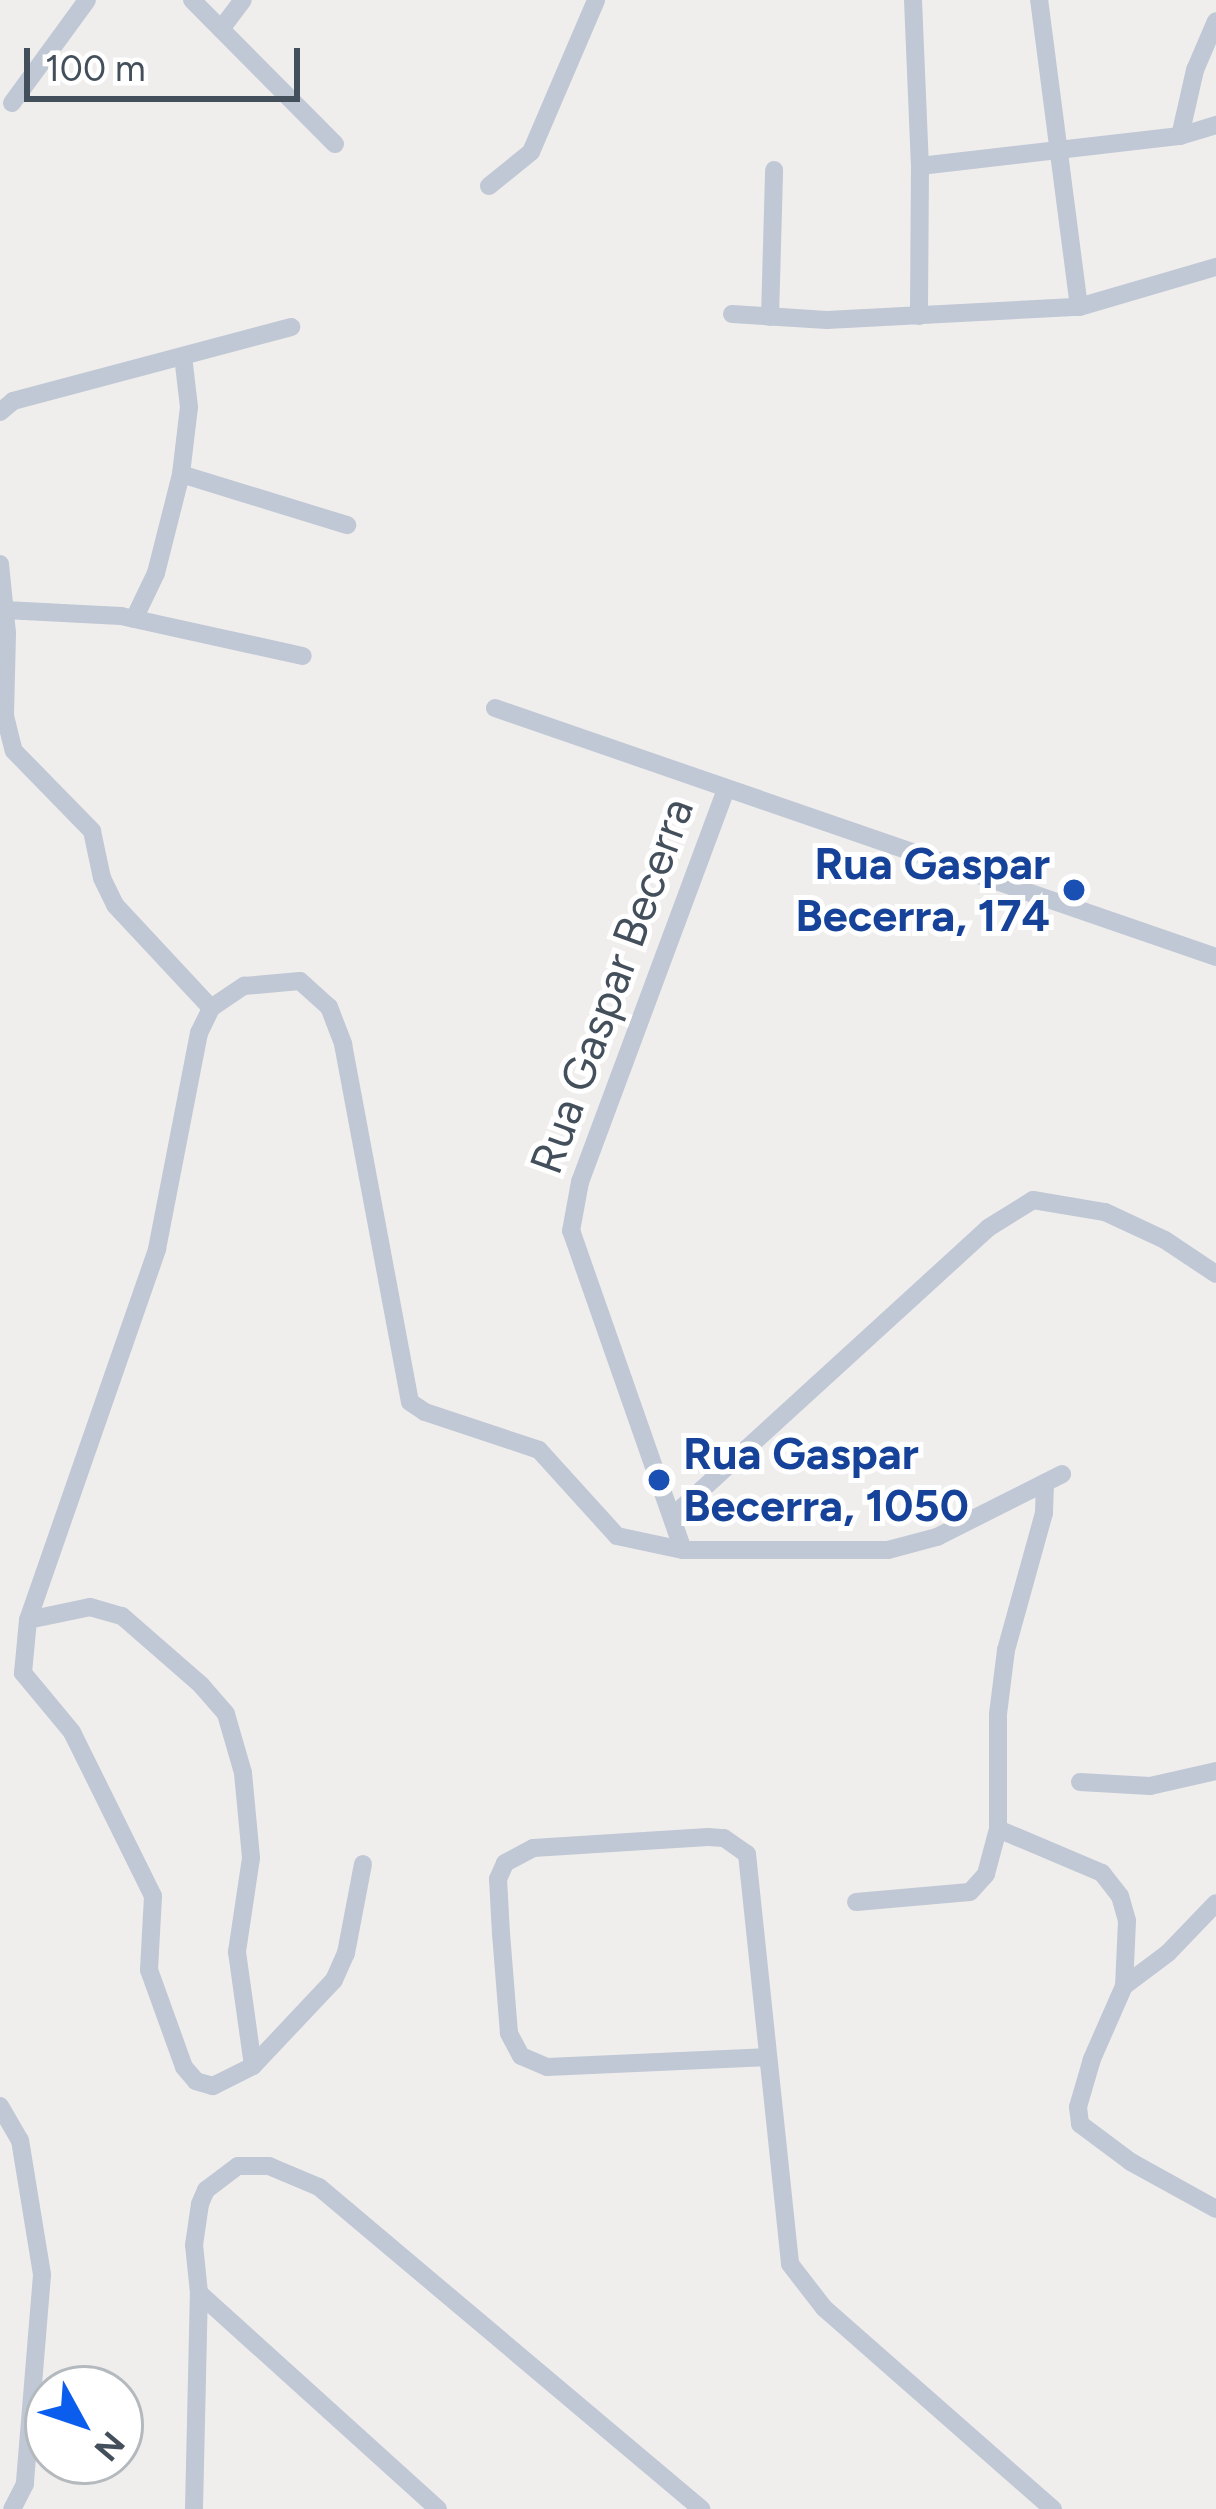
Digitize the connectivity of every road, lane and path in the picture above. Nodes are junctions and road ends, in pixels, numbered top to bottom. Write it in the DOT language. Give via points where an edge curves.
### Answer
graph roads {
  1 [pos="87,0"];
  2 [pos="192,0"];
  3 [pos="243,0"];
  4 [pos="596,0"];
  5 [pos="913,0"];
  6 [pos="1039,0"];
  7 [pos="1216,21"];
  8 [pos="221,29"];
  9 [pos="12,103"];
  10 [pos="1216,125"];
  11 [pos="1180,136"];
  12 [pos="335,144"];
  13 [pos="1063,152"];
  14 [pos="920,166"];
  15 [pos="774,170"];
  16 [pos="490,186"];
  17 [pos="1216,267"];
  18 [pos="1079,307"];
  19 [pos="731,314"];
  20 [pos="770,316"];
  21 [pos="919,316"];
  22 [pos="291,327"];
  23 [pos="183,356"];
  24 [pos="0,412"];
  25 [pos="181,474"];
  26 [pos="347,525"];
  27 [pos="0,564"];
  28 [pos="5,610"];
  29 [pos="134,620"];
  30 [pos="4,634"];
  31 [pos="303,656"];
  32 [pos="495,708"];
  33 [pos="726,790"];
  34 [pos="1216,957"];
  35 [pos="211,1008"];
  36 [pos="1216,1274"];
  37 [pos="674,1515"];
  38 [pos="683,1550"];
  39 [pos="28,1620"];
  40 [pos="1216,1771"];
  41 [pos="1080,1782"];
  42 [pos="998,1829"];
  43 [pos="363,1864"];
  44 [pos="856,1902"];
  45 [pos="1216,1903"];
  46 [pos="1124,1986"];
  47 [pos="768,2056"];
  48 [pos="253,2066"];
  49 [pos="0,2106"];
  50 [pos="1215,2210"];
  51 [pos="199,2293"];
  52 [pos="12,2509"];
  53 [pos="194,2509"];
  54 [pos="437,2509"];
  55 [pos="701,2509"];
  56 [pos="1053,2509"];
  1 -- 9 [label="street"];
  2 -- 8 [label="street"];
  3 -- 8 [label="street"];
  4 -- 16 [label="street" via="531,152"];
  5 -- 14 [label="street"];
  6 -- 13 [label="street"];
  7 -- 11 [label="street"];
  8 -- 12 [label="street"];
  10 -- 11 [label="street"];
  11 -- 13 [label="street"];
  13 -- 14 [label="street"];
  13 -- 18 [label="street"];
  14 -- 21 [label="street"];
  15 -- 20 [label="street"];
  17 -- 18 [label="street"];
  18 -- 21 [label="street"];
  19 -- 20 [label="street"];
  20 -- 21 [label="street"];
  22 -- 23 [label="street"];
  23 -- 24 [label="street" via="13,401"];
  23 -- 25 [label="street" via="189,407"];
  25 -- 26 [label="street"];
  25 -- 29 [label="street" via="156,573"];
  27 -- 28 [label="street"];
  28 -- 29 [label="street"];
  28 -- 30 [label="street"];
  29 -- 31 [label="street"];
  30 -- 35 [label="street" via="14,751 92,831 115,905"];
  32 -- 33 [label="street"];
  33 -- 34 [label="street"];
  33 -- 37 [label="street, Rua Gaspar Becerra" via="572,1209 577,1259"];
  35 -- 38 [label="street" via="262,980 300,981 329,1006 343,1044 410,1402 539,1450 617,1536"];
  35 -- 39 [label="street" via="199,1033 157,1249"];
  36 -- 37 [label="street" via="1105,1212 1034,1200 988,1228"];
  37 -- 38 [label="street, Rua Gaspar Becerra"];
  38 -- 42 [label="street" via="888,1550 937,1537 1054,1479 1003,1672"];
  39 -- 48 [label="street" via="23,1673 72,1732 153,1896 149,1970 184,2067 206,2086"];
  39 -- 48 [label="street" via="90,1606 122,1616 226,1714 243,1773 251,1858 237,1952"];
  40 -- 41 [label="street" via="1150,1786"];
  42 -- 44 [label="street" via="986,1874 970,1892"];
  42 -- 46 [label="street" via="1112,1882 1127,1921"];
  43 -- 48 [label="street" via="334,1980"];
  45 -- 46 [label="street"];
  46 -- 50 [label="street" via="1092,2059 1078,2117 1115,2151"];
  47 -- 47 [label="street" via="547,2067 521,2056 509,2033 502,1954 498,1880 505,1862 533,1847 709,1837 737,1844 749,1861"];
  47 -- 56 [label="street" via="796,2276"];
  49 -- 52 [label="street" via="20,2140 42,2276 25,2484"];
  51 -- 53 [label="street"];
  51 -- 54 [label="street"];
  51 -- 55 [label="street" via="194,2245 206,2190 238,2166 285,2168 346,2208"];
}
